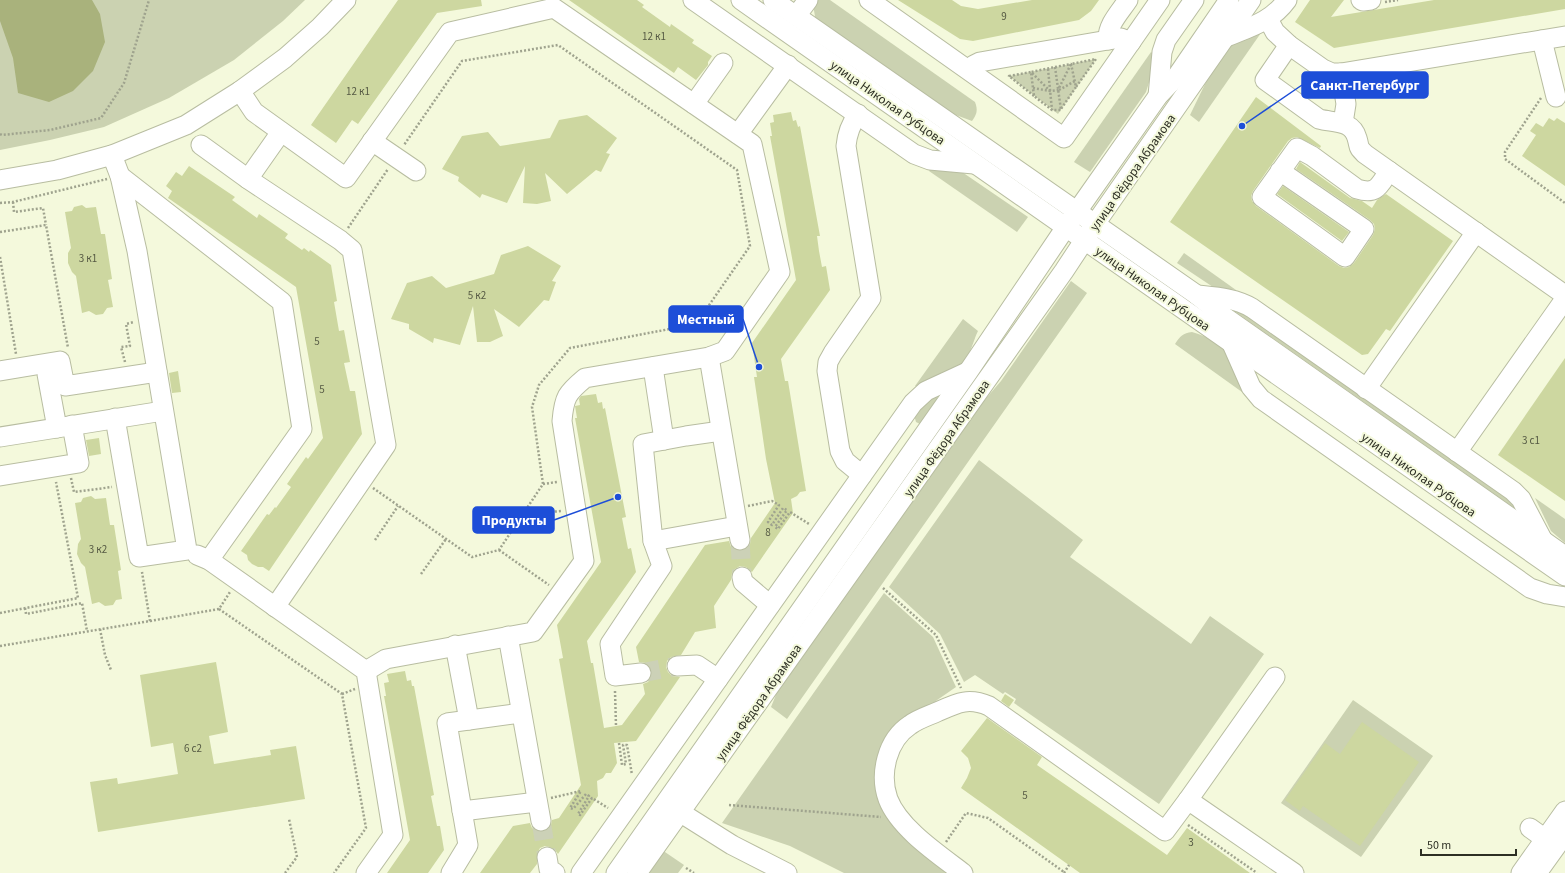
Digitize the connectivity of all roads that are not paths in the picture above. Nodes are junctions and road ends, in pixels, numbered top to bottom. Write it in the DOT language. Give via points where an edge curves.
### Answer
graph roads {
  1 [pos="346,0"];
  2 [pos="693,0"];
  3 [pos="741,0"];
  4 [pos="773,0"];
  5 [pos="808,0"];
  6 [pos="868,0"];
  7 [pos="1128,0"];
  8 [pos="1161,0"];
  9 [pos="1229,0"];
  10 [pos="1251,0"];
  11 [pos="1287,0"];
  12 [pos="1189,7"];
  13 [pos="796,16"];
  14 [pos="1268,20"];
  15 [pos="1565,36"];
  16 [pos="1226,37"];
  17 [pos="1108,40"];
  18 [pos="1542,40"];
  19 [pos="1131,42"];
  20 [pos="1289,45"];
  21 [pos="723,63"];
  22 [pos="788,65"];
  23 [pos="970,70"];
  24 [pos="1341,73"];
  25 [pos="240,91"];
  26 [pos="1158,96"];
  27 [pos="1548,98"];
  28 [pos="694,104"];
  29 [pos="858,114"];
  30 [pos="1343,123"];
  31 [pos="281,132"];
  32 [pos="738,134"];
  33 [pos="372,141"];
  34 [pos="201,145"];
  35 [pos="112,155"];
  36 [pos="977,164"];
  37 [pos="416,171"];
  38 [pos="1390,171"];
  39 [pos="1280,172"];
  40 [pos="120,176"];
  41 [pos="248,179"];
  42 [pos="0,180"];
  43 [pos="1077,211"];
  44 [pos="1095,224"];
  45 [pos="1066,227"];
  46 [pos="1476,232"];
  47 [pos="1084,240"];
  48 [pos="1197,295"];
  49 [pos="1565,295"];
  50 [pos="1565,299"];
  51 [pos="1231,342"];
  52 [pos="709,357"];
  53 [pos="653,367"];
  54 [pos="0,371"];
  55 [pos="157,372"];
  56 [pos="968,372"];
  57 [pos="47,374"];
  58 [pos="1366,389"];
  59 [pos="163,411"];
  60 [pos="115,418"];
  61 [pos="64,426"];
  62 [pos="721,431"];
  63 [pos="0,437"];
  64 [pos="664,440"];
  65 [pos="1457,452"];
  66 [pos="862,475"];
  67 [pos="0,476"];
  68 [pos="653,541"];
  69 [pos="1544,542"];
  70 [pos="187,550"];
  71 [pos="1565,556"];
  72 [pos="209,560"];
  73 [pos="742,576"];
  74 [pos="1565,576"];
  75 [pos="1565,597"];
  76 [pos="770,605"];
  77 [pos="275,608"];
  78 [pos="508,636"];
  79 [pos="455,645"];
  80 [pos="678,666"];
  81 [pos="366,671"];
  82 [pos="641,673"];
  83 [pos="1275,677"];
  84 [pos="718,679"];
  85 [pos="521,713"];
  86 [pos="469,720"];
  87 [pos="1188,800"];
  88 [pos="537,802"];
  89 [pos="673,807"];
  90 [pos="462,811"];
  91 [pos="1565,811"];
  92 [pos="540,821"];
  93 [pos="1530,828"];
  94 [pos="1555,840"];
  95 [pos="780,872"];
  96 [pos="366,873"];
  97 [pos="451,873"];
  98 [pos="580,873"];
  99 [pos="616,873"];
  100 [pos="637,873"];
  101 [pos="962,873"];
  102 [pos="1294,873"];
  103 [pos="1521,873"];
  104 [pos="1537,873"];
  1 -- 25 [label="street" via="286,58"];
  2 -- 22 [label="street"];
  3 -- 36 [label="street, улица Николая Рубцова"];
  4 -- 13 [label="street, улица Николая Рубцова"];
  5 -- 13 [label="street"];
  6 -- 23 [label="street"];
  7 -- 17 [label="street" via="1110,26"];
  8 -- 12 [label="street"];
  8 -- 19 [label="street"];
  9 -- 26 [label="street, улица Фёдора Абрамова" via="1177,76"];
  10 -- 16 [label="street, улица Фёдора Абрамова"];
  11 -- 14 [label="street"];
  12 -- 26 [label="street" via="1166,40 1162,52"];
  13 -- 43 [label="street, улица Николая Рубцова"];
  14 -- 16 [label="street"];
  14 -- 20 [label="street" via="1275,32"];
  15 -- 18 [label="street"];
  16 -- 44 [label="street, улица Фёдора Абрамова"];
  17 -- 19 [label="street" via="1121,38"];
  17 -- 23 [label="street" via="980,62 974,64"];
  18 -- 24 [label="street"];
  18 -- 27 [label="street"];
  19 -- 23 [label="street" via="1064,138"];
  20 -- 24 [label="street" via="1323,69"];
  20 -- 30 [label="street" via="1265,80 1319,119"];
  21 -- 28 [label="street"];
  22 -- 29 [label="street"];
  22 -- 32 [label="street"];
  24 -- 30 [label="street" via="1346,104"];
  25 -- 31 [label="street" via="254,112"];
  25 -- 35 [label="street" via="186,125"];
  26 -- 43 [label="street, улица Фёдора Абрамова"];
  28 -- 32 [label="street"];
  28 -- 33 [label="street" via="554,8 450,32"];
  29 -- 36 [label="street" via="914,154 930,160"];
  29 -- 66 [label="street" via="847,134 846,146 871,298 832,353 827,371 840,451 844,461"];
  30 -- 38 [label="street" via="1353,129 1358,147"];
  31 -- 33 [label="street" via="346,178"];
  31 -- 41 [label="street"];
  32 -- 52 [label="street" via="752,144 780,272 725,351"];
  33 -- 37 [label="street"];
  34 -- 41 [label="street"];
  35 -- 40 [label="street"];
  35 -- 42 [label="street" via="57,170"];
  36 -- 45 [label="street, улица Николая Рубцова"];
  38 -- 39 [label="street" via="1373,191 1365,192 1297,148"];
  38 -- 46 [label="street"];
  39 -- 39 [label="street" via="1262,196 1345,257 1364,229"];
  40 -- 55 [label="street"];
  40 -- 72 [label="street" via="282,302 302,429"];
  41 -- 77 [label="street" via="352,250 386,445"];
  43 -- 44 [label="street, улица Николая Рубцова"];
  43 -- 45 [label="street, улица Фёдора Абрамова"];
  44 -- 47 [label="street, улица Фёдора Абрамова"];
  44 -- 48 [label="street, улица Николая Рубцова"];
  45 -- 47 [label="street, улица Николая Рубцова"];
  45 -- 56 [label="street, улица Фёдора Абрамова"];
  46 -- 49 [label="street"];
  46 -- 58 [label="street"];
  47 -- 51 [label="street, улица Николая Рубцова"];
  47 -- 89 [label="street, улица Фёдора Абрамова" via="1046,296"];
  48 -- 58 [label="street" via="1244,303"];
  48 -- 69 [label="street, улица Николая Рубцова"];
  50 -- 65 [label="street"];
  51 -- 74 [label="street, улица Николая Рубцова"];
  51 -- 75 [label="street" via="1251,387 1262,399 1530,588"];
  52 -- 53 [label="street"];
  52 -- 62 [label="street"];
  53 -- 64 [label="street"];
  53 -- 78 [label="street" via="585,378 573,388 564,403 562,420 584,561 533,632"];
  54 -- 55 [label="street" via="60,361 65,386"];
  55 -- 59 [label="street"];
  56 -- 66 [label="street" via="926,392 912,403"];
  56 -- 89 [label="street, улица Фёдора Абрамова"];
  57 -- 61 [label="street"];
  58 -- 65 [label="street"];
  59 -- 60 [label="street"];
  59 -- 70 [label="street"];
  60 -- 61 [label="street"];
  60 -- 70 [label="street" via="139,557"];
  61 -- 63 [label="street"];
  61 -- 67 [label="street" via="79,463"];
  62 -- 64 [label="street"];
  62 -- 68 [label="street" via="737,525"];
  64 -- 68 [label="street" via="643,444"];
  65 -- 69 [label="street" via="1521,499"];
  66 -- 76 [label="street"];
  68 -- 82 [label="street" via="662,566 610,644 615,676"];
  69 -- 71 [label="street, улица Николая Рубцова"];
  70 -- 72 [label="street"];
  72 -- 77 [label="street"];
  73 -- 76 [label="street" via="743,582"];
  76 -- 84 [label="street"];
  77 -- 81 [label="street"];
  78 -- 79 [label="street"];
  78 -- 85 [label="street"];
  79 -- 81 [label="street" via="386,659"];
  79 -- 86 [label="street"];
  80 -- 84 [label="street" via="696,665"];
  81 -- 96 [label="street" via="393,835"];
  83 -- 87 [label="street"];
  84 -- 98 [label="street"];
  85 -- 86 [label="street"];
  85 -- 88 [label="street"];
  86 -- 90 [label="street" via="447,724"];
  87 -- 101 [label="street" via="1165,831 989,706 967,701 953,705 909,726 899,736 892,746 886,764 884,785 892,809 899,818"];
  87 -- 102 [label="street"];
  88 -- 90 [label="street"];
  88 -- 92 [label="street"];
  89 -- 95 [label="street"];
  89 -- 99 [label="street, улица Фёдора Абрамова"];
  89 -- 100 [label="street, улица Фёдора Абрамова"];
  90 -- 97 [label="street" via="468,845"];
  91 -- 94 [label="street"];
  93 -- 94 [label="street"];
  94 -- 103 [label="street"];
  94 -- 104 [label="street"];
}
